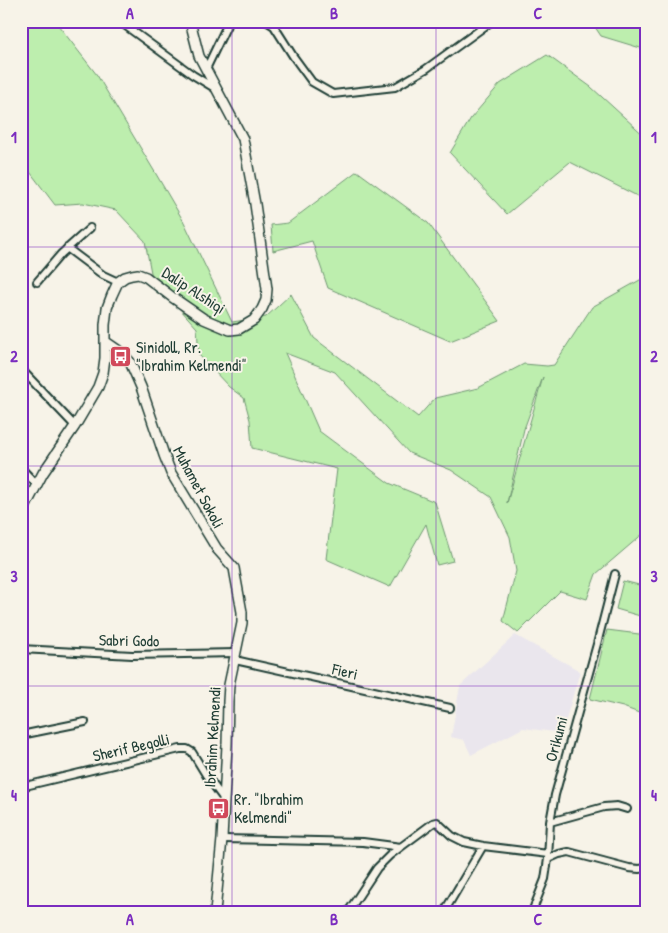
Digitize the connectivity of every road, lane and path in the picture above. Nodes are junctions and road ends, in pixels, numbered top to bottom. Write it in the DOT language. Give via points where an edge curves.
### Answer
graph roads {
  1 [pos="119,21"];
  2 [pos="190,21"];
  3 [pos="230,21"];
  4 [pos="266,21"];
  5 [pos="492,21"];
  6 [pos="206,69"];
  7 [pos="217,90"];
  8 [pos="90,228"];
  9 [pos="67,248"];
  10 [pos="37,282"];
  11 [pos="118,282"];
  12 [pos="106,342"];
  13 [pos="21,369"];
  14 [pos="75,426"];
  15 [pos="21,468"];
  16 [pos="37,485"];
  17 [pos="21,515"];
  18 [pos="615,574"];
  19 [pos="21,649"];
  20 [pos="236,657"];
  21 [pos="450,708"];
  22 [pos="84,722"];
  23 [pos="21,735"];
  24 [pos="21,786"];
  25 [pos="224,798"];
  26 [pos="628,809"];
  27 [pos="550,822"];
  28 [pos="222,839"];
  29 [pos="483,846"];
  30 [pos="401,847"];
  31 [pos="548,856"];
  32 [pos="647,868"];
  33 [pos="215,912"];
  34 [pos="348,912"];
  35 [pos="444,912"];
  36 [pos="532,912"];
  1 -- 7 [label="street"];
  2 -- 6 [label="street, Dalip Alshiqi" via="199,56"];
  3 -- 6 [label="street"];
  4 -- 5 [label="street" via="274,26 312,82 333,94 395,87 426,70"];
  6 -- 7 [label="street, Dalip Alshiqi"];
  7 -- 11 [label="street, Dalip Alshiqi" via="243,139 266,278 266,300 262,309 246,326 230,330 204,318 146,277 132,275"];
  8 -- 9 [label="street"];
  9 -- 10 [label="street"];
  9 -- 11 [label="street"];
  11 -- 12 [label="street" via="108,308"];
  12 -- 14 [label="street" via="98,387"];
  12 -- 20 [label="street, Muhamet Sokoli" via="130,362 171,473 217,549 234,568 242,612"];
  13 -- 14 [label="street"];
  14 -- 16 [label="street"];
  15 -- 16 [label="street"];
  16 -- 17 [label="street"];
  18 -- 27 [label="street, Orikumi"];
  19 -- 20 [label="street, Sabri Godo"];
  20 -- 21 [label="street, Fieri"];
  20 -- 25 [label="street, Ibrahim Kelmendi" via="228,700"];
  22 -- 23 [label="street"];
  24 -- 25 [label="street, Sherif Begolli" via="187,749"];
  25 -- 28 [label="street, Ibrahim Kelmendi"];
  26 -- 27 [label="street" via="604,807"];
  27 -- 31 [label="street, Orikumi"];
  28 -- 30 [label="street" via="363,842"];
  28 -- 33 [label="street, Ibrahim Kelmendi"];
  29 -- 30 [label="street" via="459,840 437,822"];
  29 -- 31 [label="street"];
  29 -- 35 [label="street"];
  30 -- 34 [label="street" via="377,868"];
  31 -- 32 [label="street" via="569,852 629,868"];
  31 -- 36 [label="street, Orikumi" via="545,879"];
}
